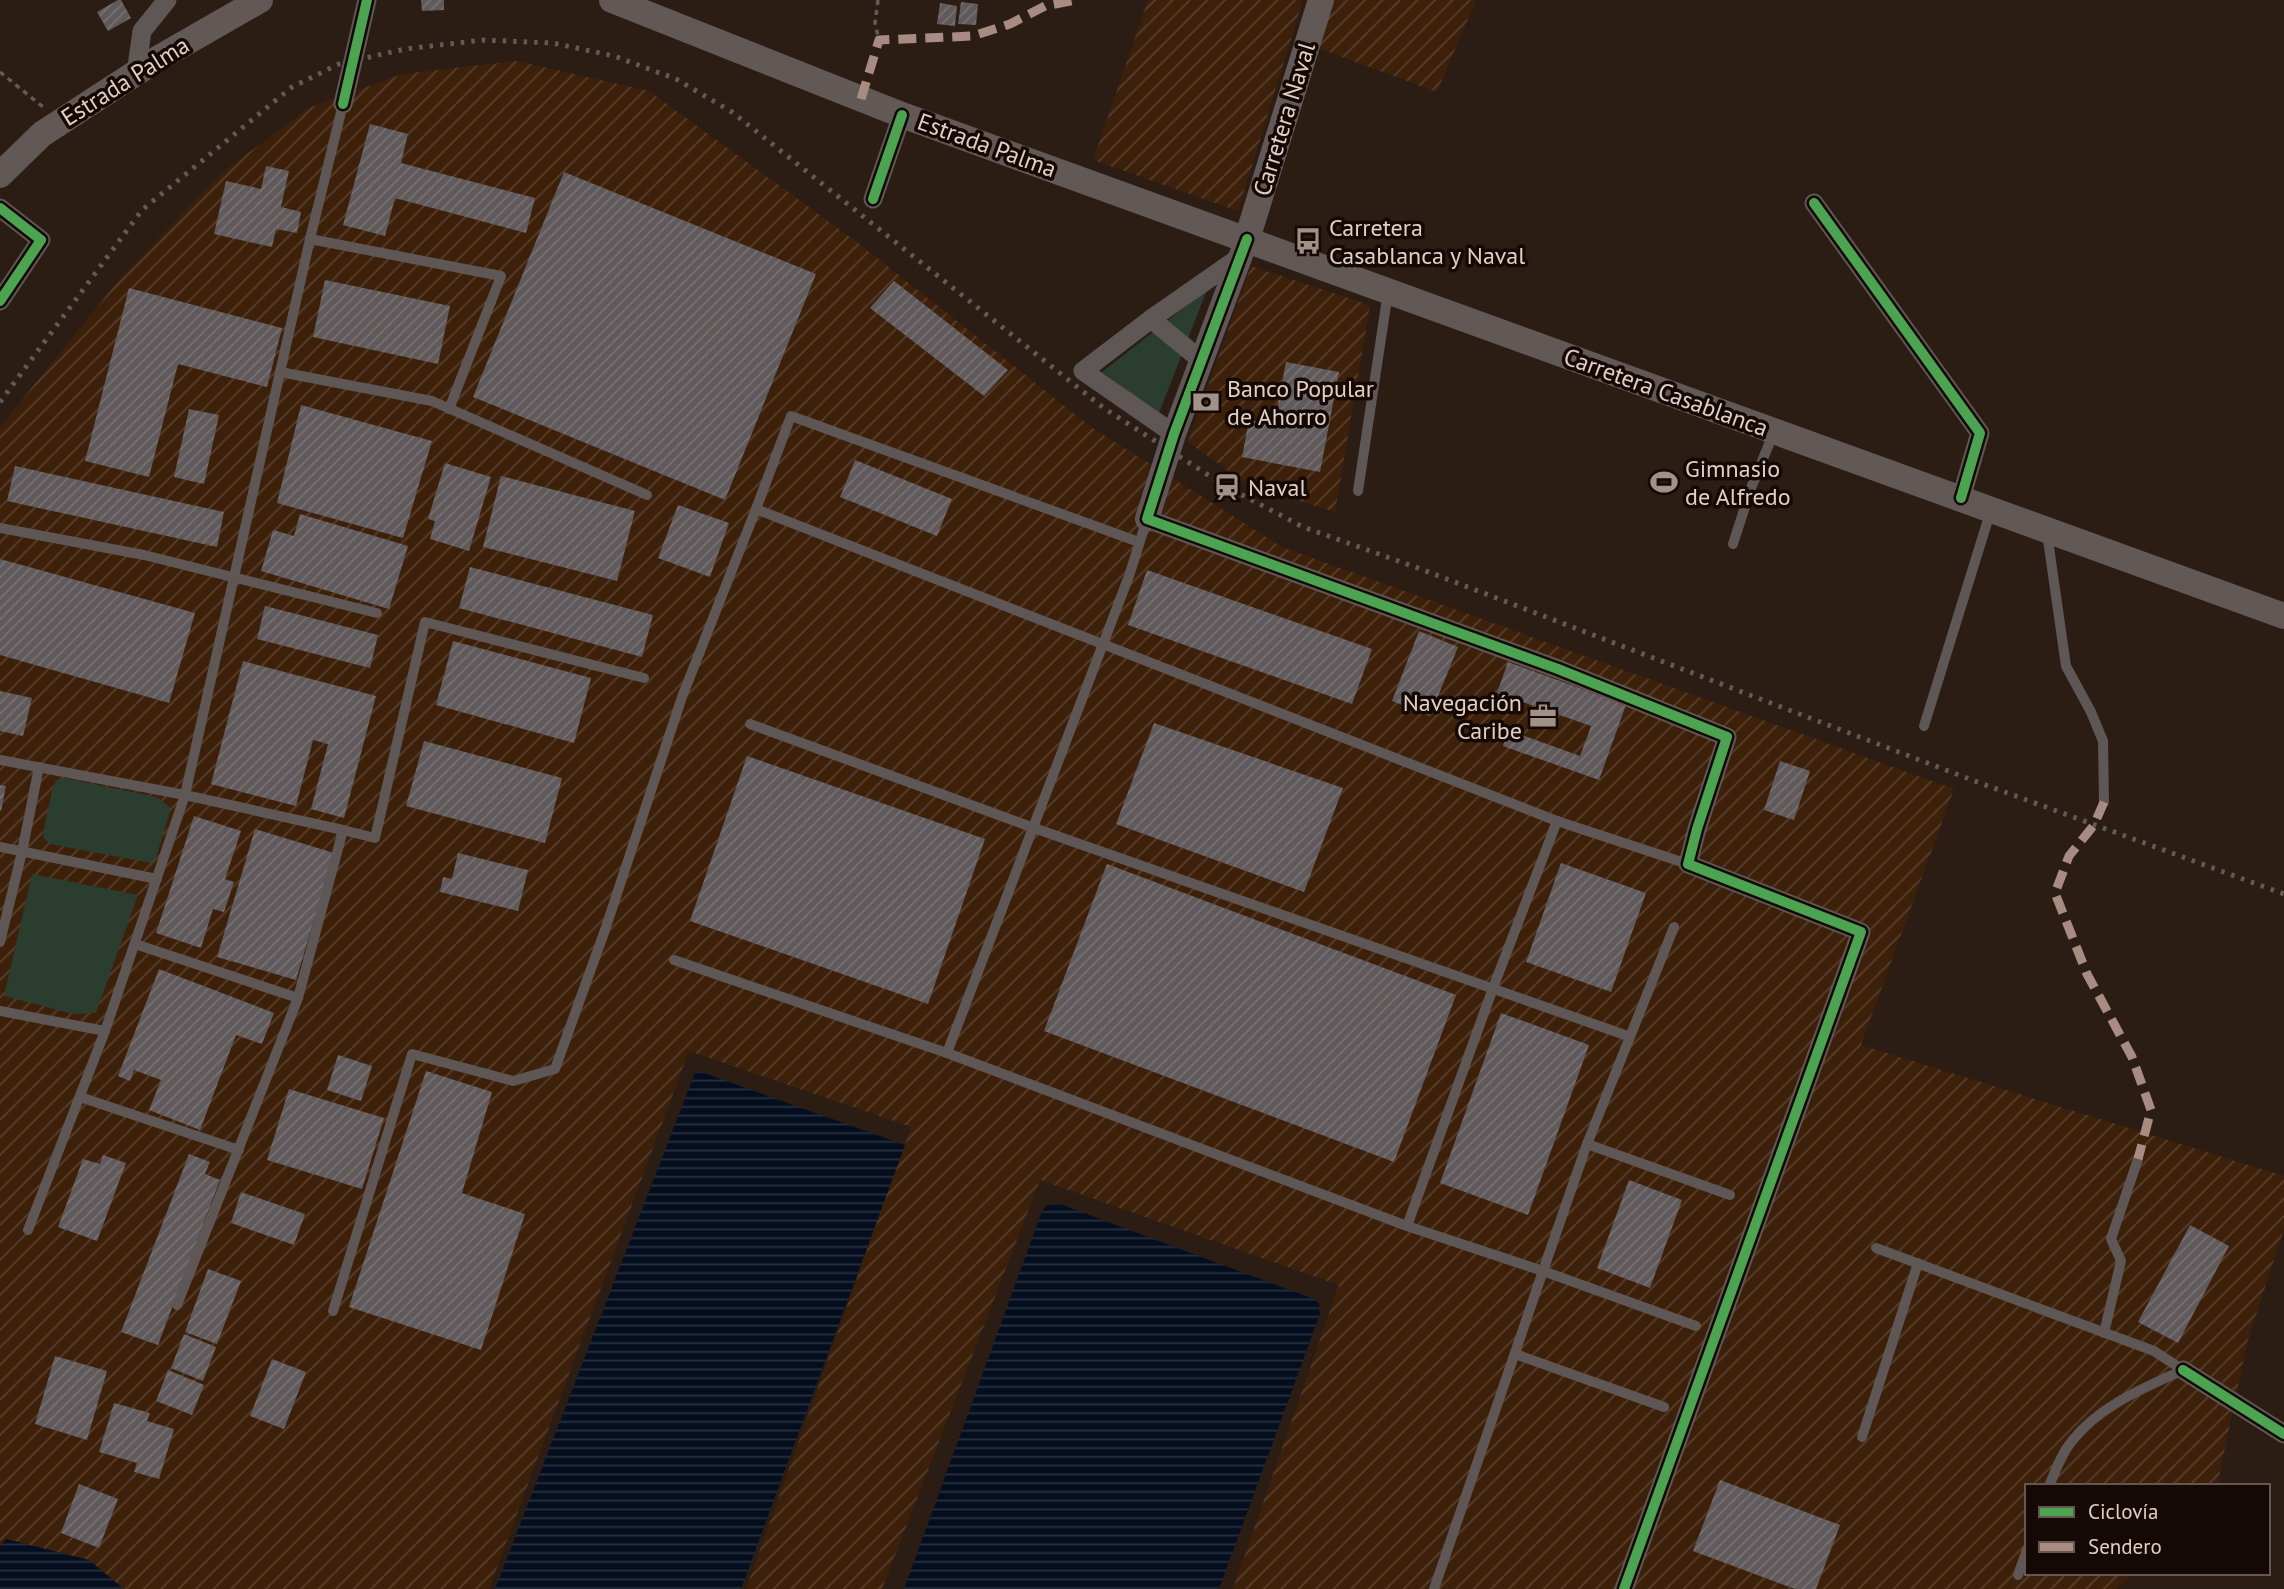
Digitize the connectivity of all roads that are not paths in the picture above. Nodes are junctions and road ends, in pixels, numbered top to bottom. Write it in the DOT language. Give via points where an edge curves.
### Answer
graph roads {
  1 [pos="167,0"];
  2 [pos="260,0"];
  3 [pos="367,0"];
  4 [pos="612,0"];
  5 [pos="1321,0"];
  6 [pos="136,73"];
  7 [pos="343,104"];
  8 [pos="902,115"];
  9 [pos="0,175"];
  10 [pos="873,199"];
  11 [pos="1814,203"];
  12 [pos="0,208"];
  13 [pos="310,239"];
  14 [pos="1243,248"];
  15 [pos="1388,291"];
  16 [pos="0,302"];
  17 [pos="1151,319"];
  18 [pos="1202,361"];
  19 [pos="280,372"];
  20 [pos="449,408"];
  21 [pos="1774,432"];
  22 [pos="1174,434"];
  23 [pos="1358,491"];
  24 [pos="647,495"];
  25 [pos="1961,498"];
  26 [pos="755,509"];
  27 [pos="1992,509"];
  28 [pos="0,528"];
  29 [pos="2047,530"];
  30 [pos="1143,531"];
  31 [pos="1733,544"];
  32 [pos="233,578"];
  33 [pos="377,613"];
  34 [pos="2284,616"];
  35 [pos="1102,644"];
  36 [pos="644,678"];
  37 [pos="750,724"];
  38 [pos="1924,726"];
  39 [pos="0,760"];
  40 [pos="38,767"];
  41 [pos="184,795"];
  42 [pos="2104,802"];
  43 [pos="1557,821"];
  44 [pos="1034,828"];
  45 [pos="343,830"];
  46 [pos="0,847"];
  47 [pos="22,852"];
  48 [pos="1689,864"];
  49 [pos="157,879"];
  50 [pos="1674,927"];
  51 [pos="0,942"];
  52 [pos="135,944"];
  53 [pos="674,960"];
  54 [pos="1493,988"];
  55 [pos="298,999"];
  56 [pos="0,1011"];
  57 [pos="106,1031"];
  58 [pos="1628,1036"];
  59 [pos="947,1053"];
  60 [pos="80,1097"];
  61 [pos="1587,1144"];
  62 [pos="239,1150"];
  63 [pos="2138,1158"];
  64 [pos="1730,1195"];
  65 [pos="1407,1226"];
  66 [pos="28,1230"];
  67 [pos="1876,1248"];
  68 [pos="1918,1263"];
  69 [pos="1543,1271"];
  70 [pos="177,1305"];
  71 [pos="333,1311"];
  72 [pos="1696,1326"];
  73 [pos="2104,1332"];
  74 [pos="1515,1353"];
  75 [pos="2183,1370"];
  76 [pos="1664,1407"];
  77 [pos="2284,1434"];
  78 [pos="1862,1437"];
  79 [pos="2050,1484"];
  80 [pos="2025,1556"];
  81 [pos="2018,1575"];
  82 [pos="1434,1589"];
  83 [pos="1624,1589"];
  1 -- 6 [label="street" via="142,31"];
  2 -- 6 [label="main road, Estrada Palma"];
  3 -- 7 [label="street"];
  4 -- 8 [label="main road, Estrada Palma" via="657,13"];
  5 -- 14 [label="main road, Carretera Naval"];
  6 -- 9 [label="main road, Estrada Palma" via="41,134"];
  7 -- 13 [label="lane"];
  8 -- 10 [label="street"];
  8 -- 14 [label="main road, Estrada Palma"];
  11 -- 25 [label="street" via="1980,433"];
  12 -- 16 [label="street" via="41,240"];
  13 -- 19 [label="lane"];
  13 -- 20 [label="lane" via="500,276"];
  14 -- 15 [label="main road, Carretera Casablanca"];
  14 -- 17 [label="street"];
  14 -- 18 [label="street"];
  15 -- 21 [label="main road, Carretera Casablanca"];
  15 -- 23 [label="lane"];
  17 -- 18 [label="street"];
  17 -- 22 [label="street" via="1083,371"];
  18 -- 22 [label="street"];
  19 -- 20 [label="lane"];
  19 -- 32 [label="lane"];
  20 -- 24 [label="lane"];
  21 -- 25 [label="main road, Carretera Casablanca"];
  21 -- 31 [label="lane"];
  22 -- 30 [label="street"];
  25 -- 27 [label="main road, Carretera Casablanca"];
  26 -- 30 [label="lane" via="791,416"];
  26 -- 35 [label="lane"];
  26 -- 71 [label="lane" via="682,697 555,1069 513,1081 412,1054"];
  27 -- 29 [label="main road, Carretera Casablanca"];
  27 -- 38 [label="lane"];
  28 -- 32 [label="lane" via="144,555"];
  29 -- 34 [label="main road, Carretera Casablanca"];
  29 -- 42 [label="lane" via="2066,666 2103,741"];
  30 -- 35 [label="lane"];
  30 -- 48 [label="street" via="1558,669 1727,737"];
  32 -- 33 [label="lane"];
  32 -- 41 [label="lane"];
  35 -- 43 [label="lane"];
  35 -- 44 [label="lane"];
  36 -- 45 [label="lane" via="425,622 375,838"];
  37 -- 44 [label="lane"];
  39 -- 40 [label="lane"];
  40 -- 41 [label="lane"];
  40 -- 47 [label="lane"];
  41 -- 45 [label="lane"];
  41 -- 49 [label="lane"];
  43 -- 48 [label="lane"];
  43 -- 54 [label="lane"];
  44 -- 54 [label="lane"];
  44 -- 59 [label="lane"];
  45 -- 55 [label="lane"];
  46 -- 47 [label="lane"];
  47 -- 49 [label="lane"];
  47 -- 51 [label="lane"];
  48 -- 83 [label="street" via="1861,932"];
  49 -- 52 [label="lane"];
  50 -- 58 [label="lane"];
  52 -- 55 [label="lane"];
  52 -- 57 [label="lane"];
  53 -- 59 [label="lane"];
  54 -- 58 [label="lane"];
  54 -- 65 [label="lane"];
  55 -- 62 [label="lane"];
  56 -- 57 [label="lane"];
  57 -- 60 [label="lane"];
  58 -- 61 [label="lane"];
  59 -- 65 [label="lane"];
  60 -- 62 [label="lane"];
  60 -- 66 [label="lane"];
  61 -- 64 [label="lane"];
  61 -- 69 [label="lane"];
  62 -- 70 [label="lane"];
  63 -- 73 [label="lane" via="2111,1239 2121,1261"];
  65 -- 69 [label="lane"];
  67 -- 68 [label="lane"];
  68 -- 73 [label="lane"];
  68 -- 78 [label="lane"];
  69 -- 72 [label="lane"];
  69 -- 74 [label="lane"];
  73 -- 75 [label="lane" via="2154,1351"];
  74 -- 76 [label="lane"];
  74 -- 82 [label="lane"];
  75 -- 77 [label="street"];
  75 -- 79 [label="lane" via="2097,1416 2072,1440"];
  80 -- 81 [label="lane"];
}
